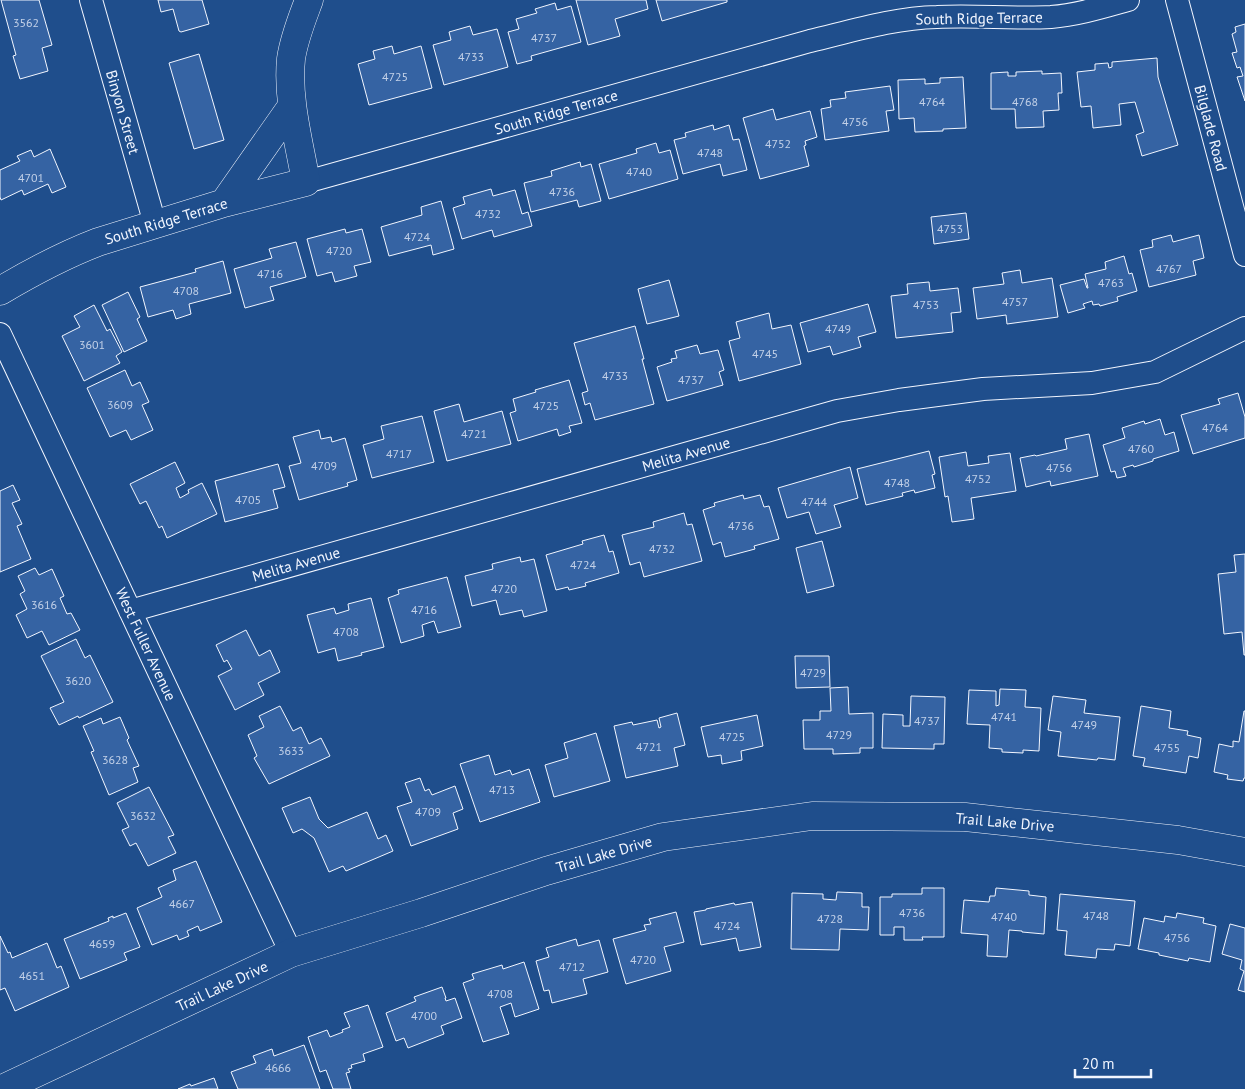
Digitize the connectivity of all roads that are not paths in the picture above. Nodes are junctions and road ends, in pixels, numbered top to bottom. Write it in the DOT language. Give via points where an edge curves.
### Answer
graph roads {
  1 [pos="91,0"];
  2 [pos="310,0"];
  3 [pos="1128,0"];
  4 [pos="1176,0"];
  5 [pos="292,106"];
  6 [pos="306,182"];
  7 [pos="224,204"];
  8 [pos="155,224"];
  9 [pos="1245,255"];
  10 [pos="0,291"];
  11 [pos="1245,328"];
  12 [pos="0,334"];
  13 [pos="130,611"];
  14 [pos="1245,852"];
  15 [pos="291,953"];
  16 [pos="2,1089"];
  1 -- 8 [label="street, Binyon Street"];
  2 -- 5 [label="street" via="291,59"];
  3 -- 6 [label="street, South Ridge Terrace" via="1052,17 900,20 810,41"];
  4 -- 9 [label="street, Bilglade Road"];
  5 -- 6 [label="street"];
  5 -- 7 [label="street"];
  6 -- 7 [label="street, South Ridge Terrace"];
  7 -- 8 [label="street, South Ridge Terrace"];
  8 -- 10 [label="street, South Ridge Terrace" via="78,249"];
  11 -- 13 [label="street, Melita Avenue" via="1155,372 1092,383 974,390 837,411"];
  12 -- 13 [label="street, West Fuller Avenue"];
  13 -- 15 [label="street, West Fuller Avenue"];
  14 -- 15 [label="street, Trail Lake Drive" via="1178,840 965,817 812,816 663,837"];
  15 -- 16 [label="street, Trail Lake Drive"];
}
